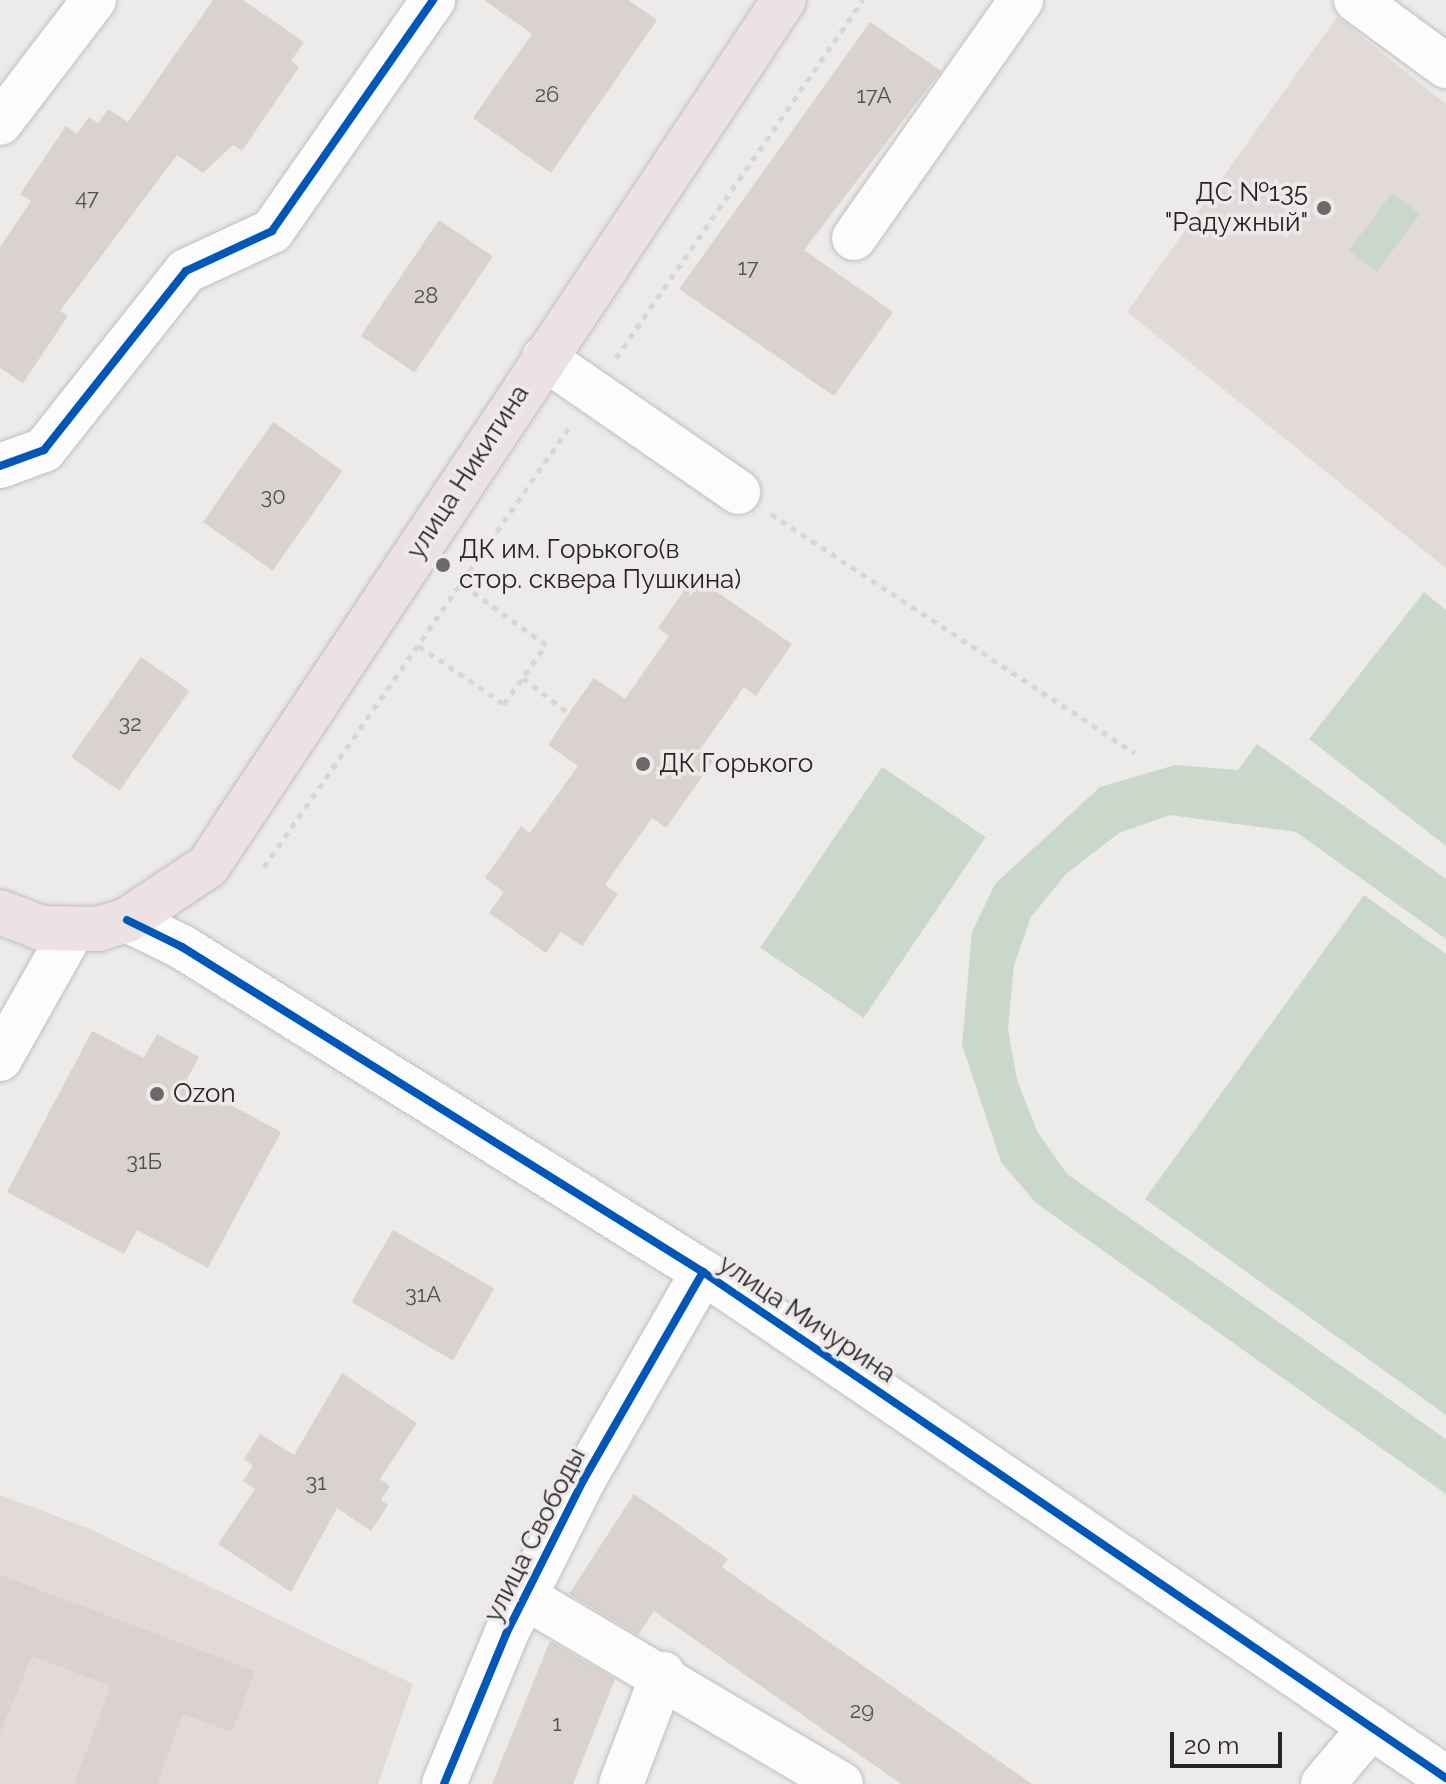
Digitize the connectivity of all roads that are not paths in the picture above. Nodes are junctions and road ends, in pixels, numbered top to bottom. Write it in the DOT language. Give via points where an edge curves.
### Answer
graph roads {
  1 [pos="94,0"];
  2 [pos="433,0"];
  3 [pos="784,0"];
  4 [pos="1021,0"];
  5 [pos="1356,0"];
  6 [pos="1446,66"];
  7 [pos="0,123"];
  8 [pos="854,238"];
  9 [pos="544,358"];
  10 [pos="0,466"];
  11 [pos="738,492"];
  12 [pos="8,916"];
  13 [pos="127,920"];
  14 [pos="72,931"];
  15 [pos="0,1059"];
  16 [pos="703,1272"];
  17 [pos="525,1597"];
  18 [pos="663,1674"];
  19 [pos="1371,1727"];
  20 [pos="1446,1778"];
  21 [pos="444,1784"];
  22 [pos="621,1784"];
  23 [pos="841,1784"];
  24 [pos="1323,1784"];
  1 -- 7 [label="street"];
  2 -- 10 [label="street" via="272,231 186,271 44,450"];
  3 -- 9 [label="main road, улица Никитина"];
  4 -- 8 [label="street"];
  5 -- 6 [label="street"];
  9 -- 11 [label="street"];
  9 -- 13 [label="main road, улица Никитина" via="208,866"];
  12 -- 14 [label="main road"];
  13 -- 14 [label="main road"];
  13 -- 16 [label="street, улица Мичурина" via="182,947"];
  14 -- 15 [label="street"];
  16 -- 17 [label="street, улица Свободы"];
  16 -- 19 [label="street, улица Мичурина"];
  17 -- 18 [label="street"];
  17 -- 21 [label="street, улица Свободы"];
  18 -- 22 [label="street"];
  18 -- 23 [label="street"];
  19 -- 20 [label="street, улица Мичурина"];
  19 -- 24 [label="street"];
}
